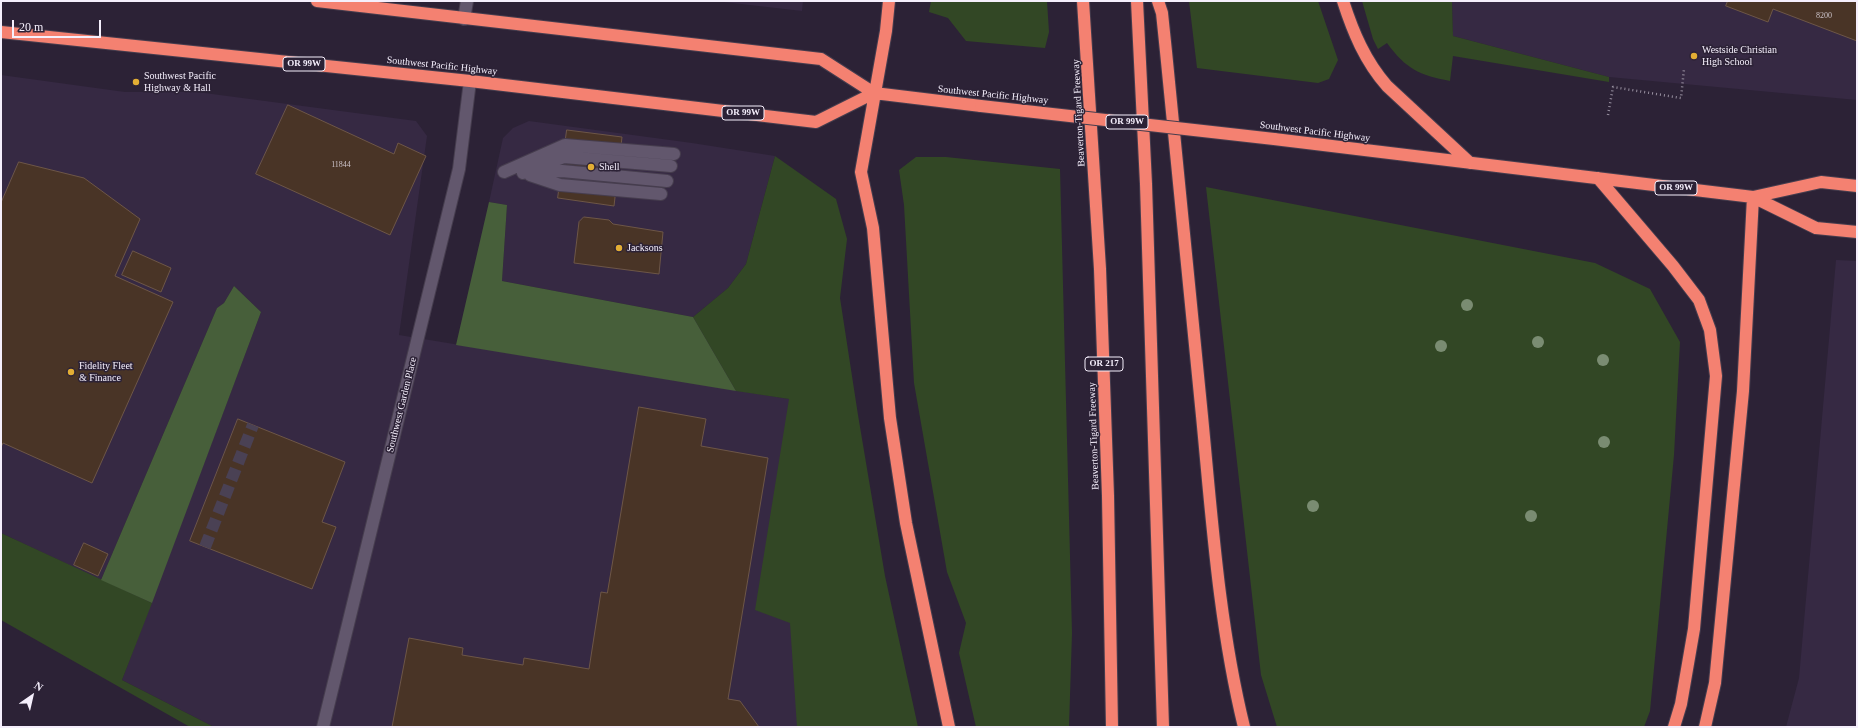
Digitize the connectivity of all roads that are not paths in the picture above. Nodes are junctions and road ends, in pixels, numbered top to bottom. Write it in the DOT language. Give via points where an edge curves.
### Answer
graph roads {
  1 [pos="317,1"];
  2 [pos="466,1"];
  3 [pos="889,1"];
  4 [pos="1083,1"];
  5 [pos="1137,1"];
  6 [pos="1158,1"];
  7 [pos="1343,1"];
  8 [pos="464,19"];
  9 [pos="1,32"];
  10 [pos="470,81"];
  11 [pos="874,94"];
  12 [pos="674,154"];
  13 [pos="1470,163"];
  14 [pos="671,166"];
  15 [pos="504,172"];
  16 [pos="523,173"];
  17 [pos="1598,178"];
  18 [pos="667,180"];
  19 [pos="1857,186"];
  20 [pos="661,194"];
  21 [pos="1753,198"];
  22 [pos="1857,232"];
  23 [pos="323,727"];
  24 [pos="948,727"];
  25 [pos="1112,727"];
  26 [pos="1163,727"];
  27 [pos="1244,727"];
  28 [pos="1674,727"];
  29 [pos="1705,727"];
  1 -- 8 [label="highway, Southwest Pacific Highway / OR 99W"];
  2 -- 8 [label="street"];
  3 -- 11 [label="highway"];
  4 -- 25 [label="highway, Beaverton-Tigard Freeway / OR 217" via="1100,269 1108,496"];
  5 -- 26 [label="highway" via="1148,248"];
  6 -- 27 [label="highway" via="1162,13 1180,182 1226,640"];
  7 -- 13 [label="highway" via="1352,29 1375,72"];
  8 -- 11 [label="highway, Southwest Pacific Highway / OR 99W" via="821,60"];
  9 -- 10 [label="highway, Southwest Pacific Highway / OR 99W"];
  10 -- 11 [label="highway, Southwest Pacific Highway / OR 99W" via="816,122"];
  10 -- 23 [label="street, Southwest Garden Place" via="459,169"];
  11 -- 13 [label="highway, Southwest Pacific Highway / OR 99W, bridge"];
  11 -- 24 [label="highway" via="861,172 873,228 890,418 906,523"];
  12 -- 15 [label="street" via="565,145"];
  13 -- 17 [label="highway, Southwest Pacific Highway / OR 99W"];
  14 -- 16 [label="street" via="564,157"];
  16 -- 18 [label="street" via="562,171"];
  16 -- 20 [label="street" via="560,185"];
  17 -- 21 [label="highway, Southwest Pacific Highway / OR 99W"];
  17 -- 28 [label="highway" via="1699,300 1710,330 1716,376 1694,629 1681,704"];
  19 -- 21 [label="highway, Southwest Pacific Highway / OR 99W" via="1821,182"];
  21 -- 22 [label="highway, Southwest Pacific Highway / OR 99W" via="1816,228"];
  21 -- 29 [label="highway" via="1741,422 1715,676"];
}
